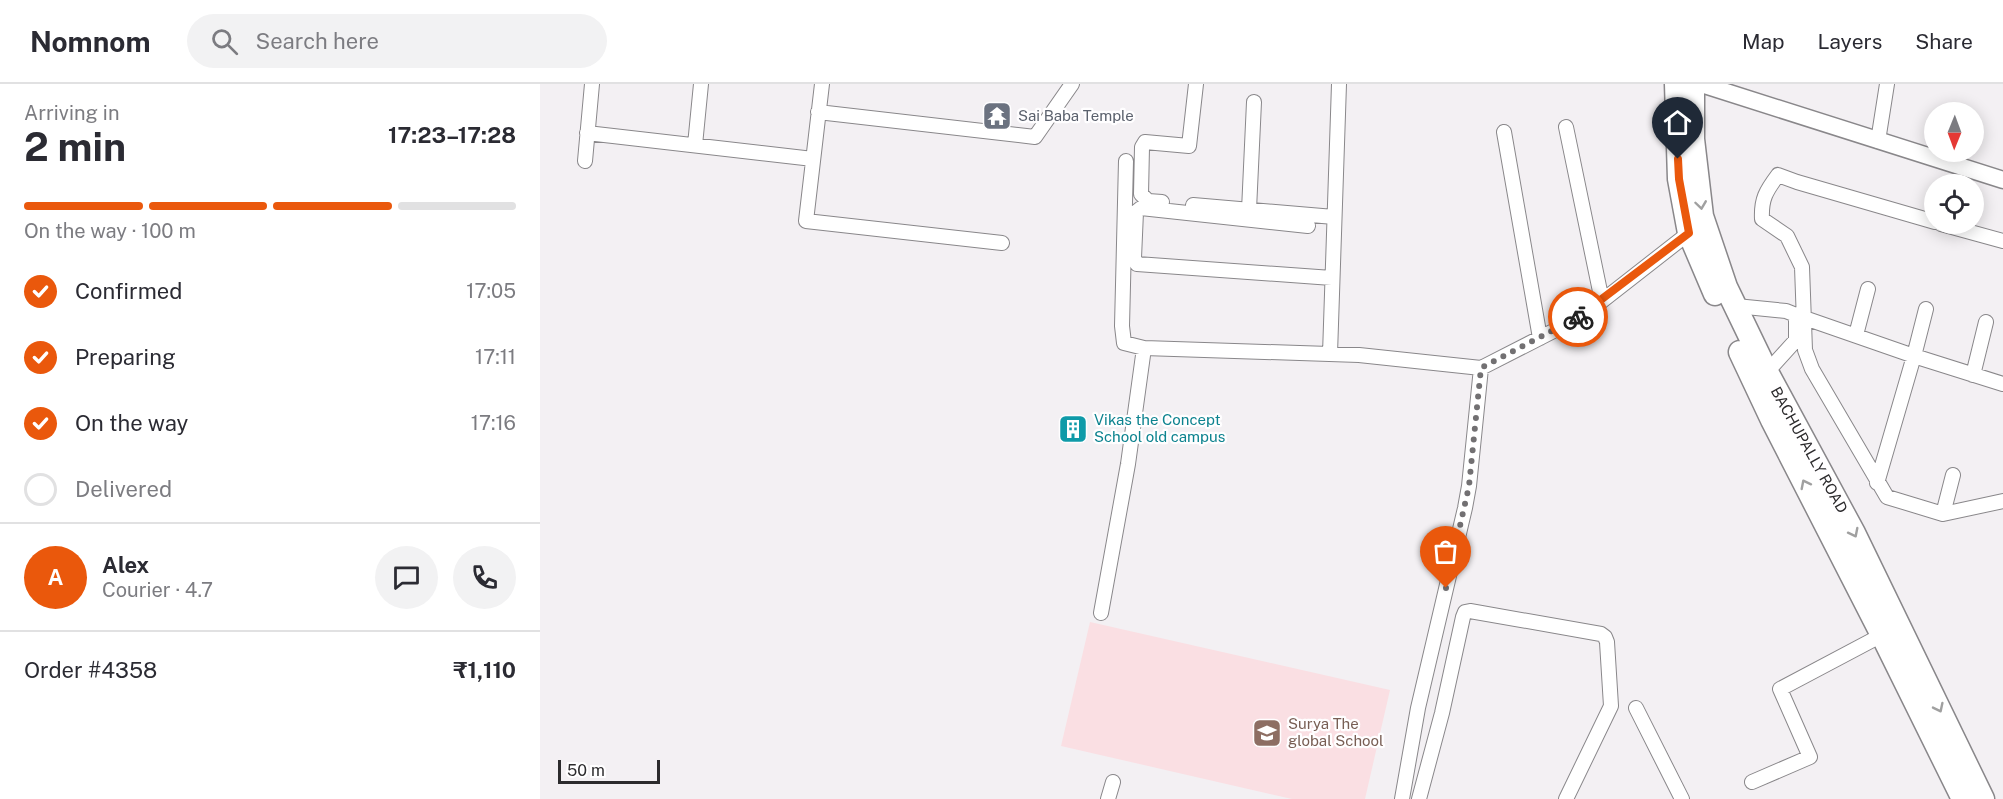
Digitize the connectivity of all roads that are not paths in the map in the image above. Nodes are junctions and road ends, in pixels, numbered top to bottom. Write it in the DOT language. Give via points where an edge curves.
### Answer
graph roads {
  1 [pos="592,84"];
  2 [pos="701,84"];
  3 [pos="822,84"];
  4 [pos="1072,84"];
  5 [pos="1196,84"];
  6 [pos="1338,84"];
  7 [pos="1676,84"];
  8 [pos="1693,84"];
  9 [pos="1701,84"];
  10 [pos="1887,84"];
  11 [pos="1254,102"];
  12 [pos="818,112"];
  13 [pos="1566,127"];
  14 [pos="1504,132"];
  15 [pos="587,133"];
  16 [pos="1878,141"];
  17 [pos="695,145"];
  18 [pos="813,159"];
  19 [pos="1126,160"];
  20 [pos="585,161"];
  21 [pos="2003,180"];
  22 [pos="1249,210"];
  23 [pos="1334,217"];
  24 [pos="1924,219"];
  25 [pos="1308,226"];
  26 [pos="1689,233"];
  27 [pos="1977,234"];
  28 [pos="2003,241"];
  29 [pos="1002,243"];
  30 [pos="1332,278"];
  31 [pos="1868,289"];
  32 [pos="1602,301"];
  33 [pos="1736,306"];
  34 [pos="1926,309"];
  35 [pos="1799,315"];
  36 [pos="1986,322"];
  37 [pos="1856,335"];
  38 [pos="1540,338"];
  39 [pos="1144,348"];
  40 [pos="1330,354"];
  41 [pos="1914,356"];
  42 [pos="1481,368"];
  43 [pos="1767,372"];
  44 [pos="1973,375"];
  45 [pos="2003,384"];
  46 [pos="1797,448"];
  47 [pos="1953,475"];
  48 [pos="1877,483"];
  49 [pos="2003,501"];
  50 [pos="1943,514"];
  51 [pos="1101,613"];
  52 [pos="1437,628"];
  53 [pos="1460,633"];
  54 [pos="1882,634"];
  55 [pos="1418,708"];
  56 [pos="1636,708"];
  57 [pos="1442,713"];
  58 [pos="1113,782"];
  59 [pos="1752,782"];
  60 [pos="1108,799"];
  61 [pos="1402,799"];
  62 [pos="1419,799"];
  63 [pos="1566,799"];
  64 [pos="1682,799"];
  65 [pos="1963,799"];
  66 [pos="1983,799"];
  1 -- 15 [label="street"];
  2 -- 17 [label="street"];
  3 -- 12 [label="street"];
  4 -- 12 [label="street" via="1035,137"];
  5 -- 22 [label="street" via="1189,146 1145,142 1141,195 1148,201"];
  6 -- 23 [label="street"];
  7 -- 26 [label="main road, BACHUPALLY ROAD" via="1679,179"];
  8 -- 33 [label="main road, BACHUPALLY ROAD, one-way" via="1693,139 1702,216"];
  9 -- 16 [label="street"];
  10 -- 16 [label="street"];
  11 -- 22 [label="street"];
  12 -- 18 [label="street"];
  13 -- 32 [label="street"];
  14 -- 38 [label="street"];
  15 -- 17 [label="street"];
  15 -- 20 [label="street"];
  16 -- 21 [label="street"];
  17 -- 18 [label="street"];
  18 -- 29 [label="street" via="806,221"];
  19 -- 39 [label="street" via="1123,334 1124,343"];
  22 -- 23 [label="street"];
  23 -- 30 [label="street"];
  24 -- 35 [label="street" via="1778,175 1761,204 1762,219 1787,236 1802,267"];
  25 -- 30 [label="street" via="1141,208 1136,212 1134,258 1137,264"];
  26 -- 32 [label="street"];
  26 -- 46 [label="main road, BACHUPALLY ROAD" via="1728,327"];
  27 -- 28 [label="street"];
  30 -- 40 [label="street"];
  31 -- 37 [label="street"];
  32 -- 38 [label="street"];
  33 -- 35 [label="street"];
  33 -- 43 [label="main road, BACHUPALLY ROAD"];
  34 -- 41 [label="street"];
  35 -- 37 [label="street"];
  35 -- 43 [label="street" via="1796,340"];
  35 -- 48 [label="street" via="1812,369"];
  36 -- 44 [label="street"];
  37 -- 41 [label="street"];
  38 -- 42 [label="street"];
  39 -- 40 [label="street"];
  39 -- 51 [label="street"];
  40 -- 42 [label="street"];
  41 -- 44 [label="street"];
  41 -- 48 [label="street"];
  42 -- 52 [label="street" via="1469,486"];
  43 -- 46 [label="main road, BACHUPALLY ROAD"];
  44 -- 45 [label="street"];
  54 -- 46 [label="main road, BACHUPALLY ROAD, one-way"];
  46 -- 66 [label="main road, BACHUPALLY ROAD, one-way" via="1854,533"];
  47 -- 50 [label="street"];
  48 -- 50 [label="street" via="1887,497"];
  49 -- 50 [label="street"];
  52 -- 53 [label="street"];
  52 -- 55 [label="street"];
  53 -- 57 [label="street"];
  53 -- 63 [label="street" via="1465,612 1470,611 1605,637 1611,706"];
  54 -- 59 [label="street" via="1780,689 1810,757"];
  54 -- 65 [label="main road, BACHUPALLY ROAD"];
  55 -- 57 [label="street"];
  55 -- 61 [label="street"];
  56 -- 64 [label="street"];
  57 -- 62 [label="street"];
  58 -- 60 [label="street"];
}
